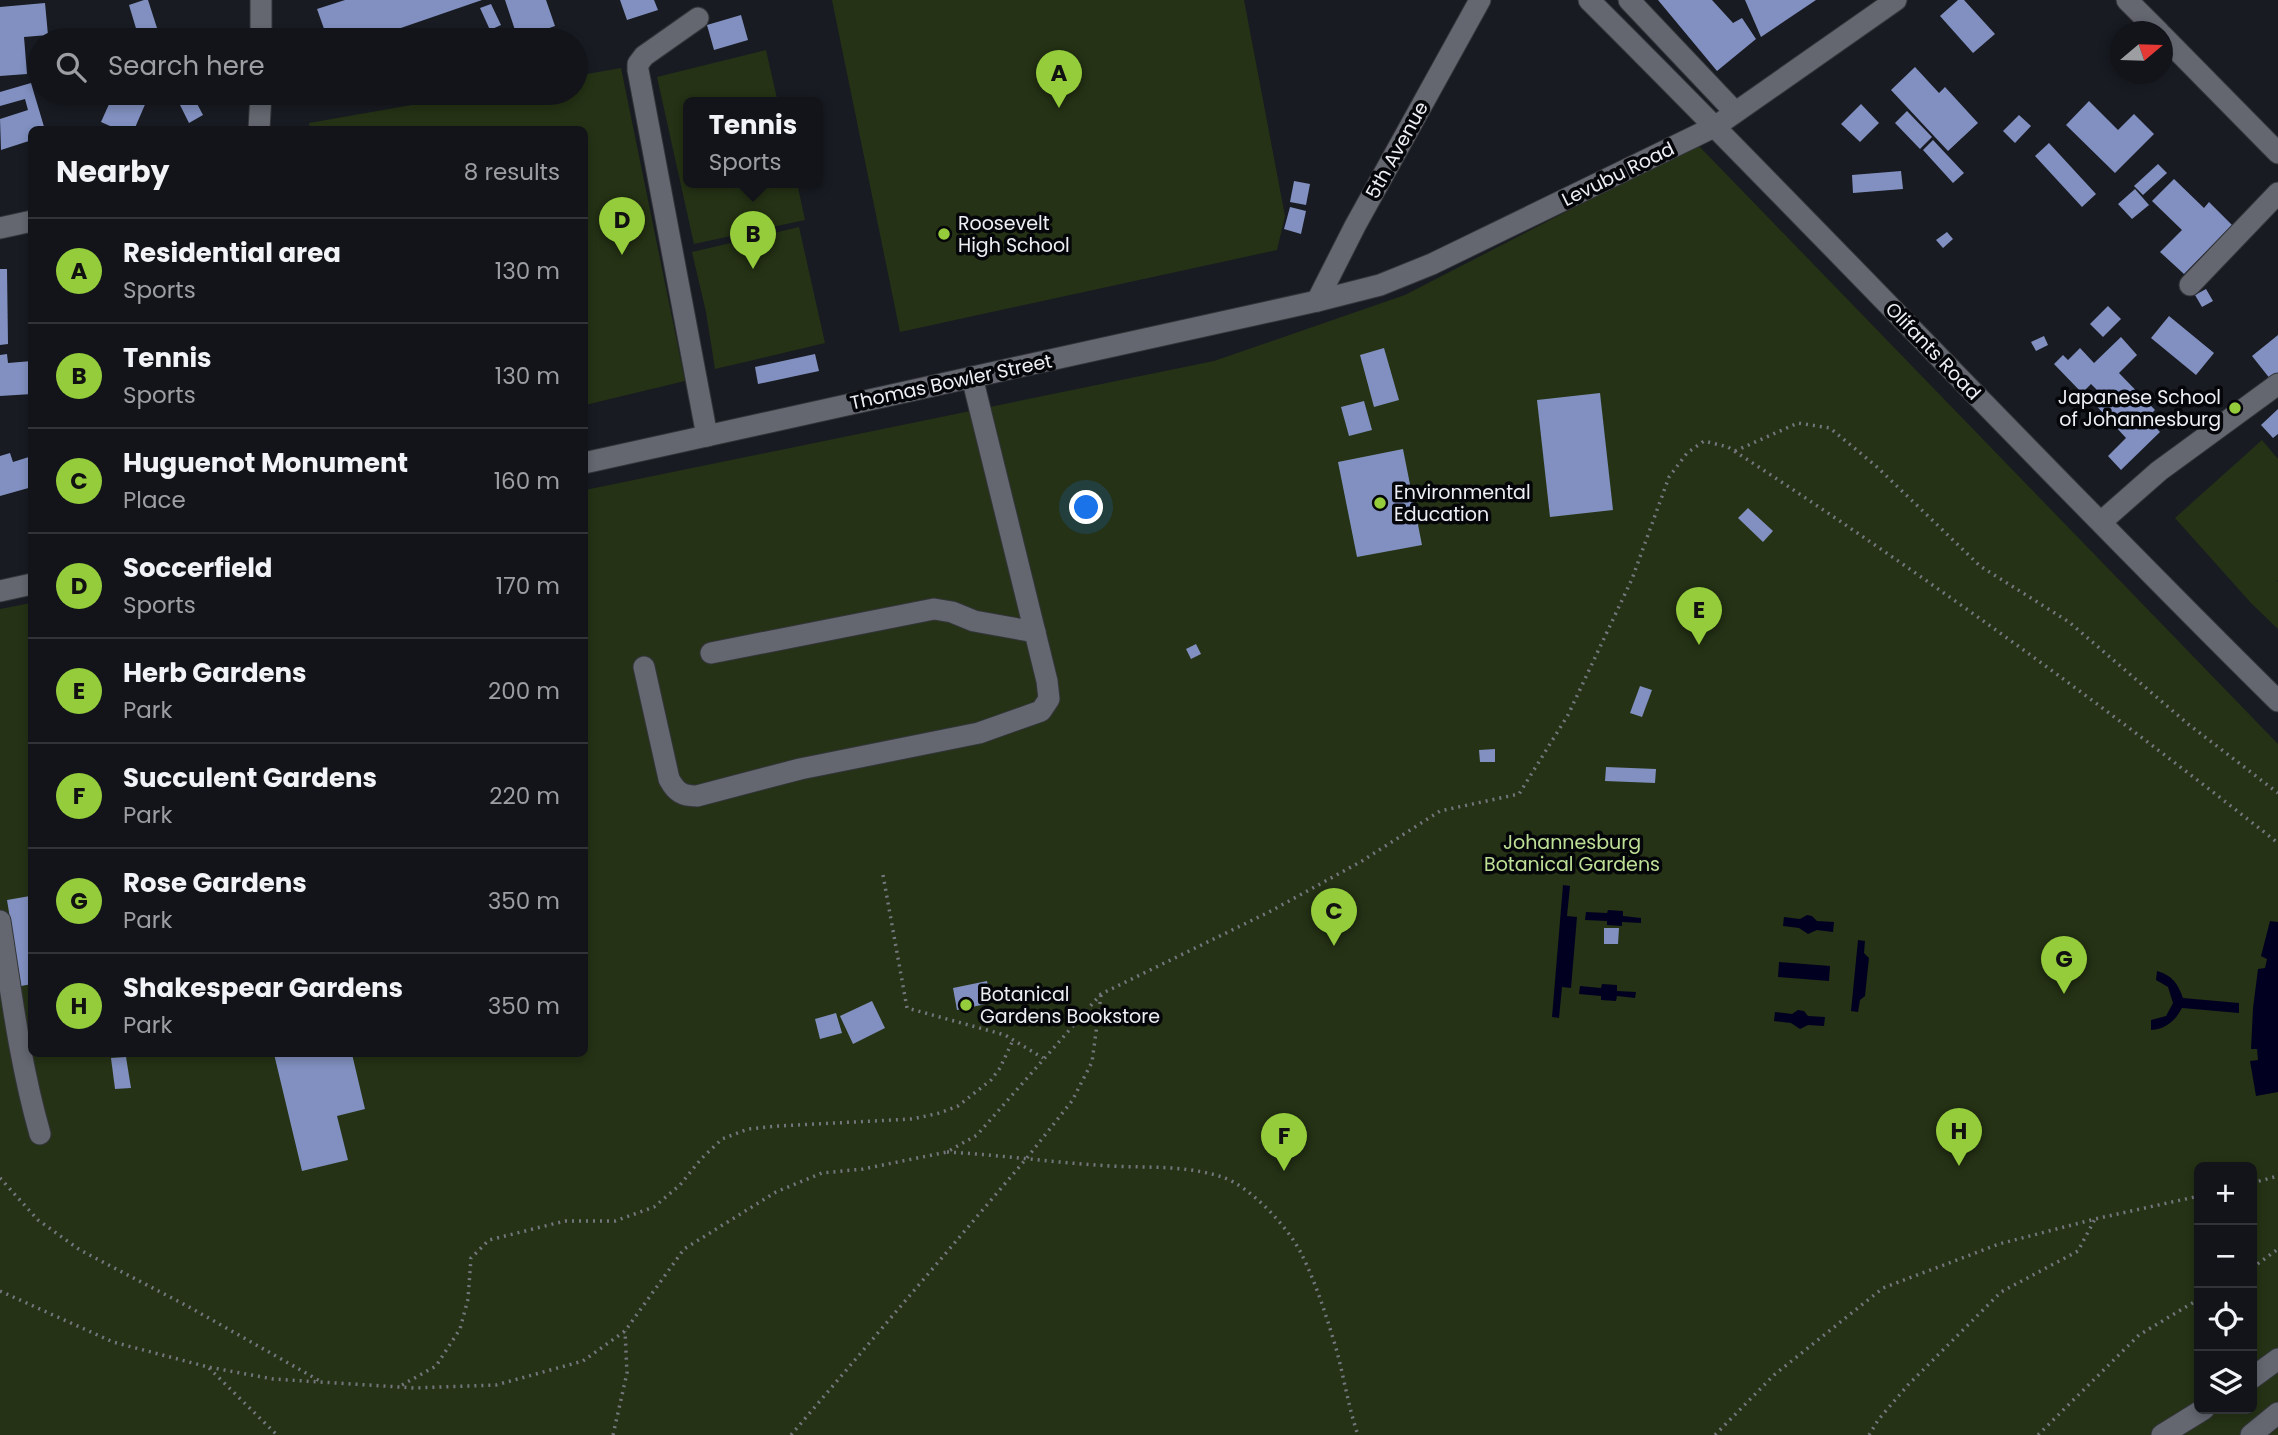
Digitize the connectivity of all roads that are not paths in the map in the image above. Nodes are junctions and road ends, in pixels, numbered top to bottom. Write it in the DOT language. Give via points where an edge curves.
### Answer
graph roads {
  1 [pos="261,0"];
  2 [pos="1479,0"];
  3 [pos="1589,0"];
  4 [pos="1629,0"];
  5 [pos="1896,0"];
  6 [pos="2127,0"];
  7 [pos="698,18"];
  8 [pos="2149,21"];
  9 [pos="261,28"];
  10 [pos="2173,45"];
  11 [pos="260,105"];
  12 [pos="1735,112"];
  13 [pos="259,126"];
  14 [pos="1716,126"];
  15 [pos="2278,153"];
  16 [pos="2278,193"];
  17 [pos="28,222"];
  18 [pos="0,228"];
  19 [pos="2190,285"];
  20 [pos="1317,301"];
  21 [pos="972,377"];
  22 [pos="2278,384"];
  23 [pos="707,436"];
  24 [pos="588,462"];
  25 [pos="2101,522"];
  26 [pos="28,585"];
  27 [pos="0,591"];
  28 [pos="1035,632"];
  29 [pos="711,653"];
  30 [pos="644,667"];
  31 [pos="2278,701"];
  32 [pos="0,921"];
  33 [pos="40,1134"];
  34 [pos="2278,1359"];
  35 [pos="2257,1374"];
  36 [pos="2278,1413"];
  37 [pos="2196,1414"];
  38 [pos="2278,1425"];
  39 [pos="2162,1435"];
  40 [pos="2250,1435"];
  41 [pos="2273,1435"];
  1 -- 9 [label="street"];
  2 -- 20 [label="street, 5th Avenue"];
  3 -- 14 [label="street, Olifants Road"];
  4 -- 12 [label="street"];
  5 -- 12 [label="street, Levubu Road"];
  6 -- 8 [label="street"];
  7 -- 23 [label="street" via="644,55 638,70"];
  10 -- 15 [label="street"];
  11 -- 13 [label="street"];
  12 -- 14 [label="street, Levubu Road"];
  14 -- 20 [label="street, Levubu Road" via="1420,269"];
  14 -- 25 [label="street, Olifants Road"];
  16 -- 19 [label="street"];
  17 -- 18 [label="street"];
  20 -- 21 [label="street, Thomas Bowler Street"];
  21 -- 23 [label="street, Thomas Bowler Street"];
  21 -- 28 [label="street"];
  22 -- 25 [label="street" via="2160,471"];
  23 -- 24 [label="street, Thomas Bowler Street"];
  25 -- 31 [label="street, Olifants Road"];
  26 -- 27 [label="street"];
  28 -- 29 [label="street" via="934,608"];
  28 -- 30 [label="street" via="1049,699 1041,711 979,733 800,769 697,796 679,793 669,779"];
  32 -- 33 [label="street" via="29,1097"];
  34 -- 35 [label="street"];
  36 -- 40 [label="street"];
  37 -- 39 [label="street"];
  38 -- 41 [label="street"];
}
